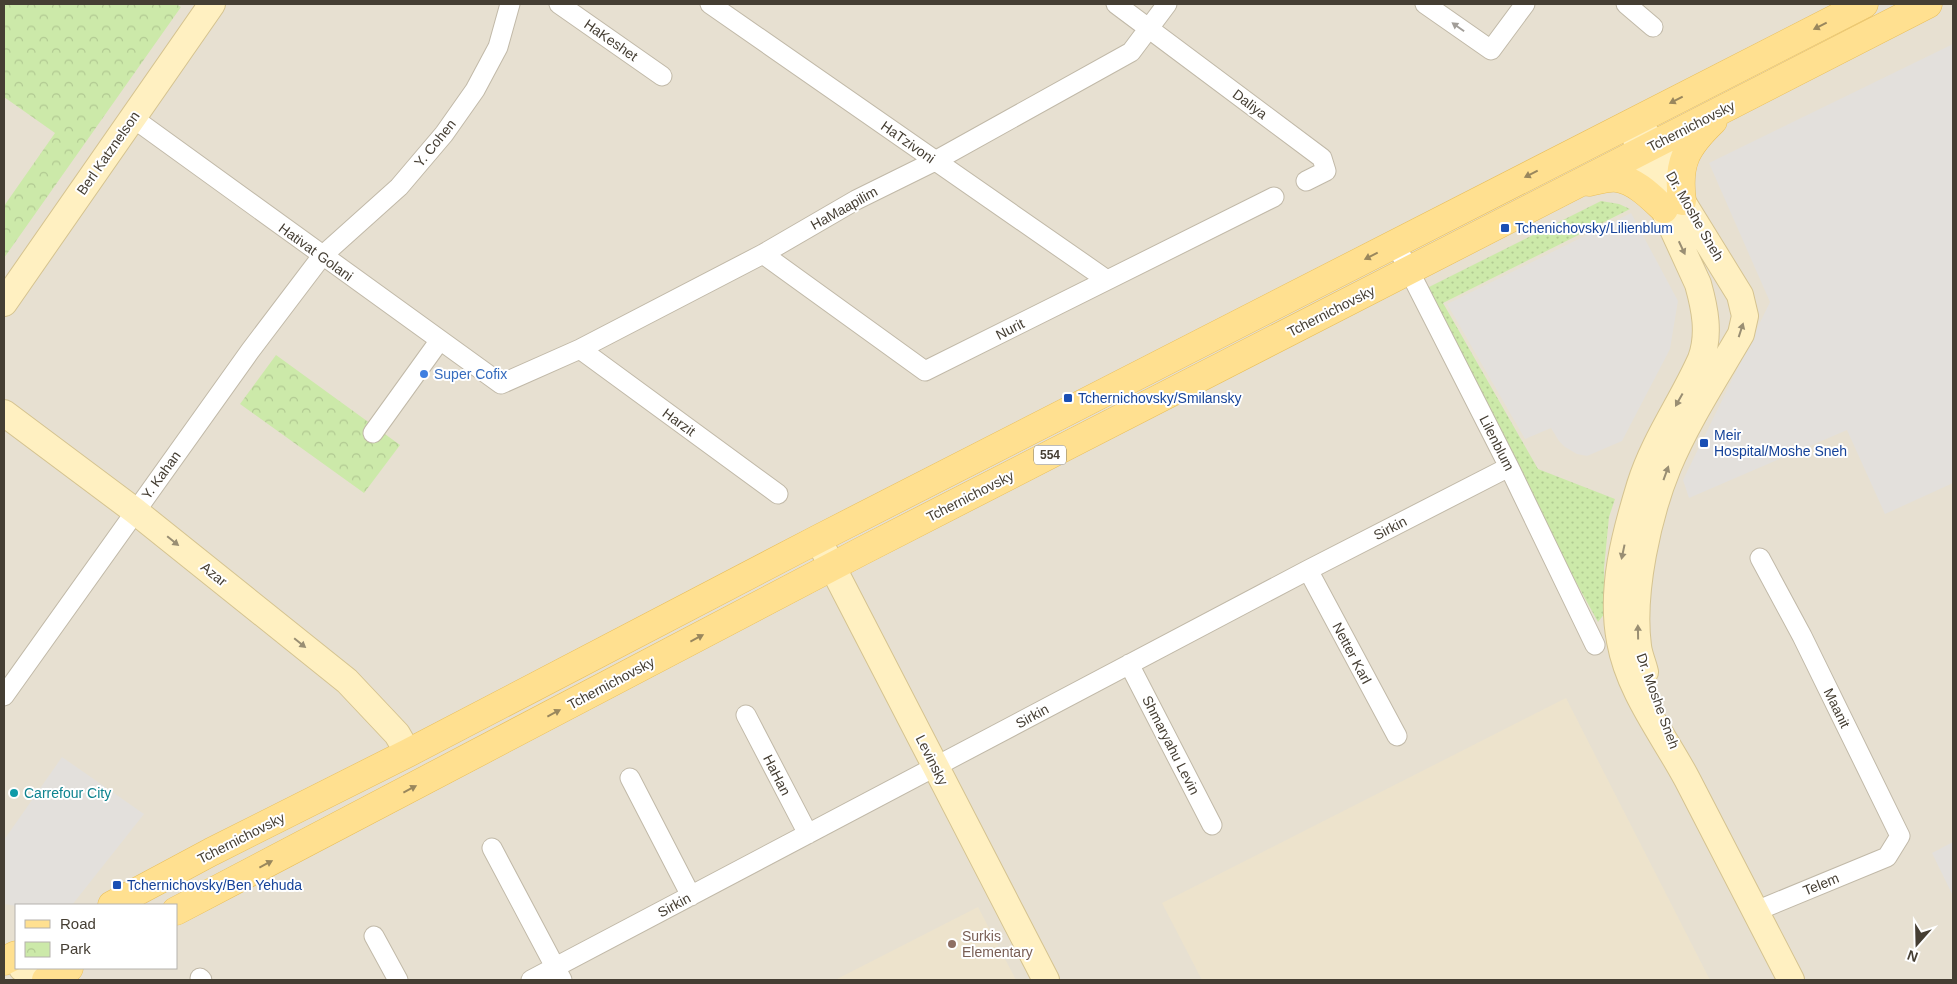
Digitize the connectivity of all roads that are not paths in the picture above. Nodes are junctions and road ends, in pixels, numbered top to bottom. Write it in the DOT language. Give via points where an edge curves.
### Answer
graph roads {
  1 [pos="510,4"];
  2 [pos="559,4"];
  3 [pos="710,4"];
  4 [pos="1116,4"];
  5 [pos="1167,4"];
  6 [pos="1425,4"];
  7 [pos="1525,4"];
  8 [pos="1626,4"];
  9 [pos="1864,4"];
  10 [pos="1928,4"];
  11 [pos="205,6"];
  12 [pos="1653,27"];
  13 [pos="1150,28"];
  14 [pos="662,76"];
  15 [pos="1730,105"];
  16 [pos="133,118"];
  17 [pos="1634,122"];
  18 [pos="1647,148"];
  19 [pos="935,161"];
  20 [pos="1306,181"];
  21 [pos="1578,183"];
  22 [pos="1274,197"];
  23 [pos="1673,205"];
  24 [pos="1395,244"];
  25 [pos="763,254"];
  26 [pos="322,256"];
  27 [pos="1409,271"];
  28 [pos="1107,280"];
  29 [pos="4,303"];
  30 [pos="440,340"];
  31 [pos="580,349"];
  32 [pos="501,384"];
  33 [pos="4,413"];
  34 [pos="373,433"];
  35 [pos="1509,466"];
  36 [pos="778,494"];
  37 [pos="135,511"];
  38 [pos="818,539"];
  39 [pos="1760,558"];
  40 [pos="832,567"];
  41 [pos="1308,570"];
  42 [pos="1595,645"];
  43 [pos="1129,664"];
  44 [pos="4,696"];
  45 [pos="746,715"];
  46 [pos="1397,736"];
  47 [pos="408,752"];
  48 [pos="936,767"];
  49 [pos="1686,777"];
  50 [pos="630,778"];
  51 [pos="1212,825"];
  52 [pos="808,834"];
  53 [pos="492,848"];
  54 [pos="1887,857"];
  55 [pos="692,896"];
  56 [pos="114,904"];
  57 [pos="178,910"];
  58 [pos="1756,911"];
  59 [pos="374,936"];
  60 [pos="29,969"];
  61 [pos="67,969"];
  62 [pos="559,974"];
  63 [pos="44,980"];
  64 [pos="398,980"];
  65 [pos="531,980"];
  66 [pos="1046,980"];
  67 [pos="1791,980"];
  1 -- 26 [label="street, Y. Cohen" via="498,47 475,90 444,134 399,187"];
  2 -- 14 [label="street, HaKeshet"];
  3 -- 19 [label="street, HaTzivoni"];
  4 -- 13 [label="street"];
  5 -- 13 [label="street, HaMaapilim"];
  7 -- 6 [label="street, one-way" via="1491,50"];
  8 -- 12 [label="street"];
  9 -- 17 [label="main road, Tchernichovsky / 554, one-way"];
  10 -- 15 [label="main road, Tchernichovsky / 554"];
  11 -- 16 [label="street, Berl Katznelson"];
  13 -- 19 [label="street, HaMaapilim" via="1131,52"];
  13 -- 20 [label="street, Daliya" via="1322,158 1326,171"];
  15 -- 18 [label="main road, Tchernichovsky / 554"];
  15 -- 23 [label="main road" via="1689,148"];
  16 -- 26 [label="street, Hativat Golani"];
  16 -- 29 [label="street, Berl Katznelson"];
  17 -- 18 [label="street, Dr. Moshe Sneh"];
  17 -- 24 [label="main road, Tchernichovsky / 554, one-way"];
  18 -- 21 [label="main road, Tchernichovsky / 554"];
  18 -- 23 [label="street, Dr. Moshe Sneh"];
  19 -- 25 [label="street, HaMaapilim" via="856,200"];
  19 -- 28 [label="street, HaTzivoni"];
  21 -- 23 [label="main road" via="1616,178 1626,180"];
  21 -- 27 [label="main road, Tchernichovsky / 554"];
  22 -- 28 [label="street, Nurit"];
  23 -- 49 [label="street, Dr. Moshe Sneh, one-way" via="1704,306 1705,347 1694,375 1649,458 1640,485 1622,557 1618,586 1619,632 1623,655 1642,700"];
  49 -- 23 [label="street, Dr. Moshe Sneh, one-way" via="1645,673 1638,646 1638,592 1642,560 1668,467 1741,334 1745,316 1740,295"];
  24 -- 27 [label="street, Lilenblum"];
  24 -- 38 [label="main road, Tchernichovsky / 554, one-way"];
  25 -- 28 [label="street, Nurit" via="925,371"];
  25 -- 31 [label="street, HaMaapilim"];
  26 -- 30 [label="street, Hativat Golani"];
  26 -- 37 [label="street, Y. Kahan"];
  27 -- 35 [label="street, Lilenblum"];
  27 -- 40 [label="main road, Tchernichovsky / 554"];
  30 -- 32 [label="street, Hativat Golani"];
  30 -- 34 [label="street"];
  31 -- 32 [label="street, HaMaapilim"];
  31 -- 36 [label="street, Harzit"];
  33 -- 37 [label="street, Azar"];
  35 -- 41 [label="street, Sirkin"];
  35 -- 42 [label="street, Lilenblum"];
  37 -- 44 [label="street, Y. Kahan"];
  37 -- 47 [label="street, Azar, one-way" via="346,681 397,734"];
  38 -- 40 [label="street, Levinsky"];
  38 -- 47 [label="main road, Tchernichovsky / 554"];
  39 -- 54 [label="street, Maanit" via="1900,836"];
  40 -- 48 [label="street, Levinsky"];
  57 -- 40 [label="main road, Tchernichovsky / 554, one-way"];
  41 -- 43 [label="street, Sirkin"];
  41 -- 46 [label="street, Netter Karl"];
  43 -- 48 [label="street, Sirkin"];
  43 -- 51 [label="street, Shmaryahu Levin"];
  45 -- 52 [label="street, HaHan"];
  47 -- 56 [label="main road, Tchernichovsky / 554"];
  48 -- 52 [label="street, Sirkin"];
  48 -- 66 [label="street, Levinsky"];
  49 -- 58 [label="street, Dr. Moshe Sneh"];
  50 -- 55 [label="street"];
  52 -- 55 [label="street, Sirkin"];
  53 -- 62 [label="street"];
  54 -- 58 [label="street, Telem"];
  55 -- 62 [label="street, Sirkin"];
  58 -- 67 [label="street, Dr. Moshe Sneh"];
  59 -- 64 [label="street"];
  60 -- 63 [label="street"];
  61 -- 63 [label="main road"];
  62 -- 65 [label="street, Sirkin"];
}
